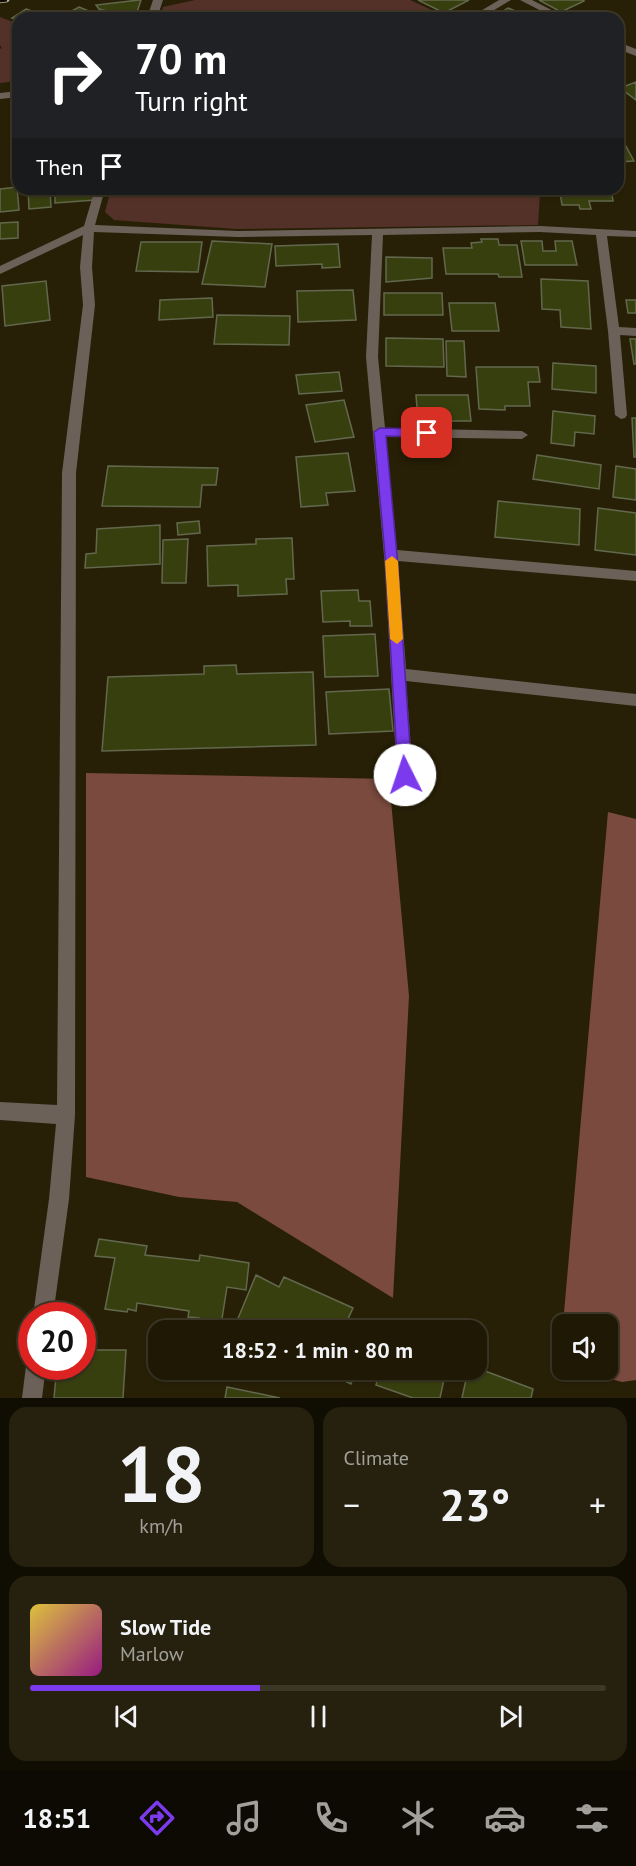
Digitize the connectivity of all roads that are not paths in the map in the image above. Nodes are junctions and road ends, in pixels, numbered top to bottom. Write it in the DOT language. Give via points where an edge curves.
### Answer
graph roads {
  1 [pos="506,0"];
  2 [pos="525,0"];
  3 [pos="485,12"];
  4 [pos="550,12"];
  5 [pos="98,195"];
  6 [pos="88,228"];
  7 [pos="601,232"];
  8 [pos="378,233"];
  9 [pos="636,234"];
  10 [pos="22,259"];
  11 [pos="0,260"];
  12 [pos="0,270"];
  13 [pos="614,331"];
  14 [pos="636,332"];
  15 [pos="621,415"];
  16 [pos="380,432"];
  17 [pos="522,435"];
  18 [pos="391,555"];
  19 [pos="636,576"];
  20 [pos="399,674"];
  21 [pos="636,700"];
  22 [pos="405,775"];
  23 [pos="0,1112"];
  24 [pos="66,1115"];
  25 [pos="45,1302"];
  26 [pos="34,1380"];
  27 [pos="32,1398"];
  1 -- 3 [label="street"];
  2 -- 4 [label="street"];
  5 -- 6 [label="street"];
  6 -- 8 [label="street" via="238,234"];
  6 -- 10 [label="street"];
  6 -- 24 [label="street" via="89,305 69,473"];
  7 -- 8 [label="street" via="540,229"];
  7 -- 9 [label="street"];
  7 -- 13 [label="street"];
  8 -- 16 [label="street" via="372,357"];
  10 -- 11 [label="street"];
  10 -- 12 [label="street"];
  13 -- 14 [label="street"];
  13 -- 15 [label="street"];
  16 -- 17 [label="street"];
  16 -- 18 [label="street"];
  18 -- 19 [label="street"];
  18 -- 20 [label="street"];
  20 -- 21 [label="street"];
  20 -- 22 [label="street"];
  23 -- 24 [label="street"];
  24 -- 25 [label="street"];
  26 -- 27 [label="street"];
}
